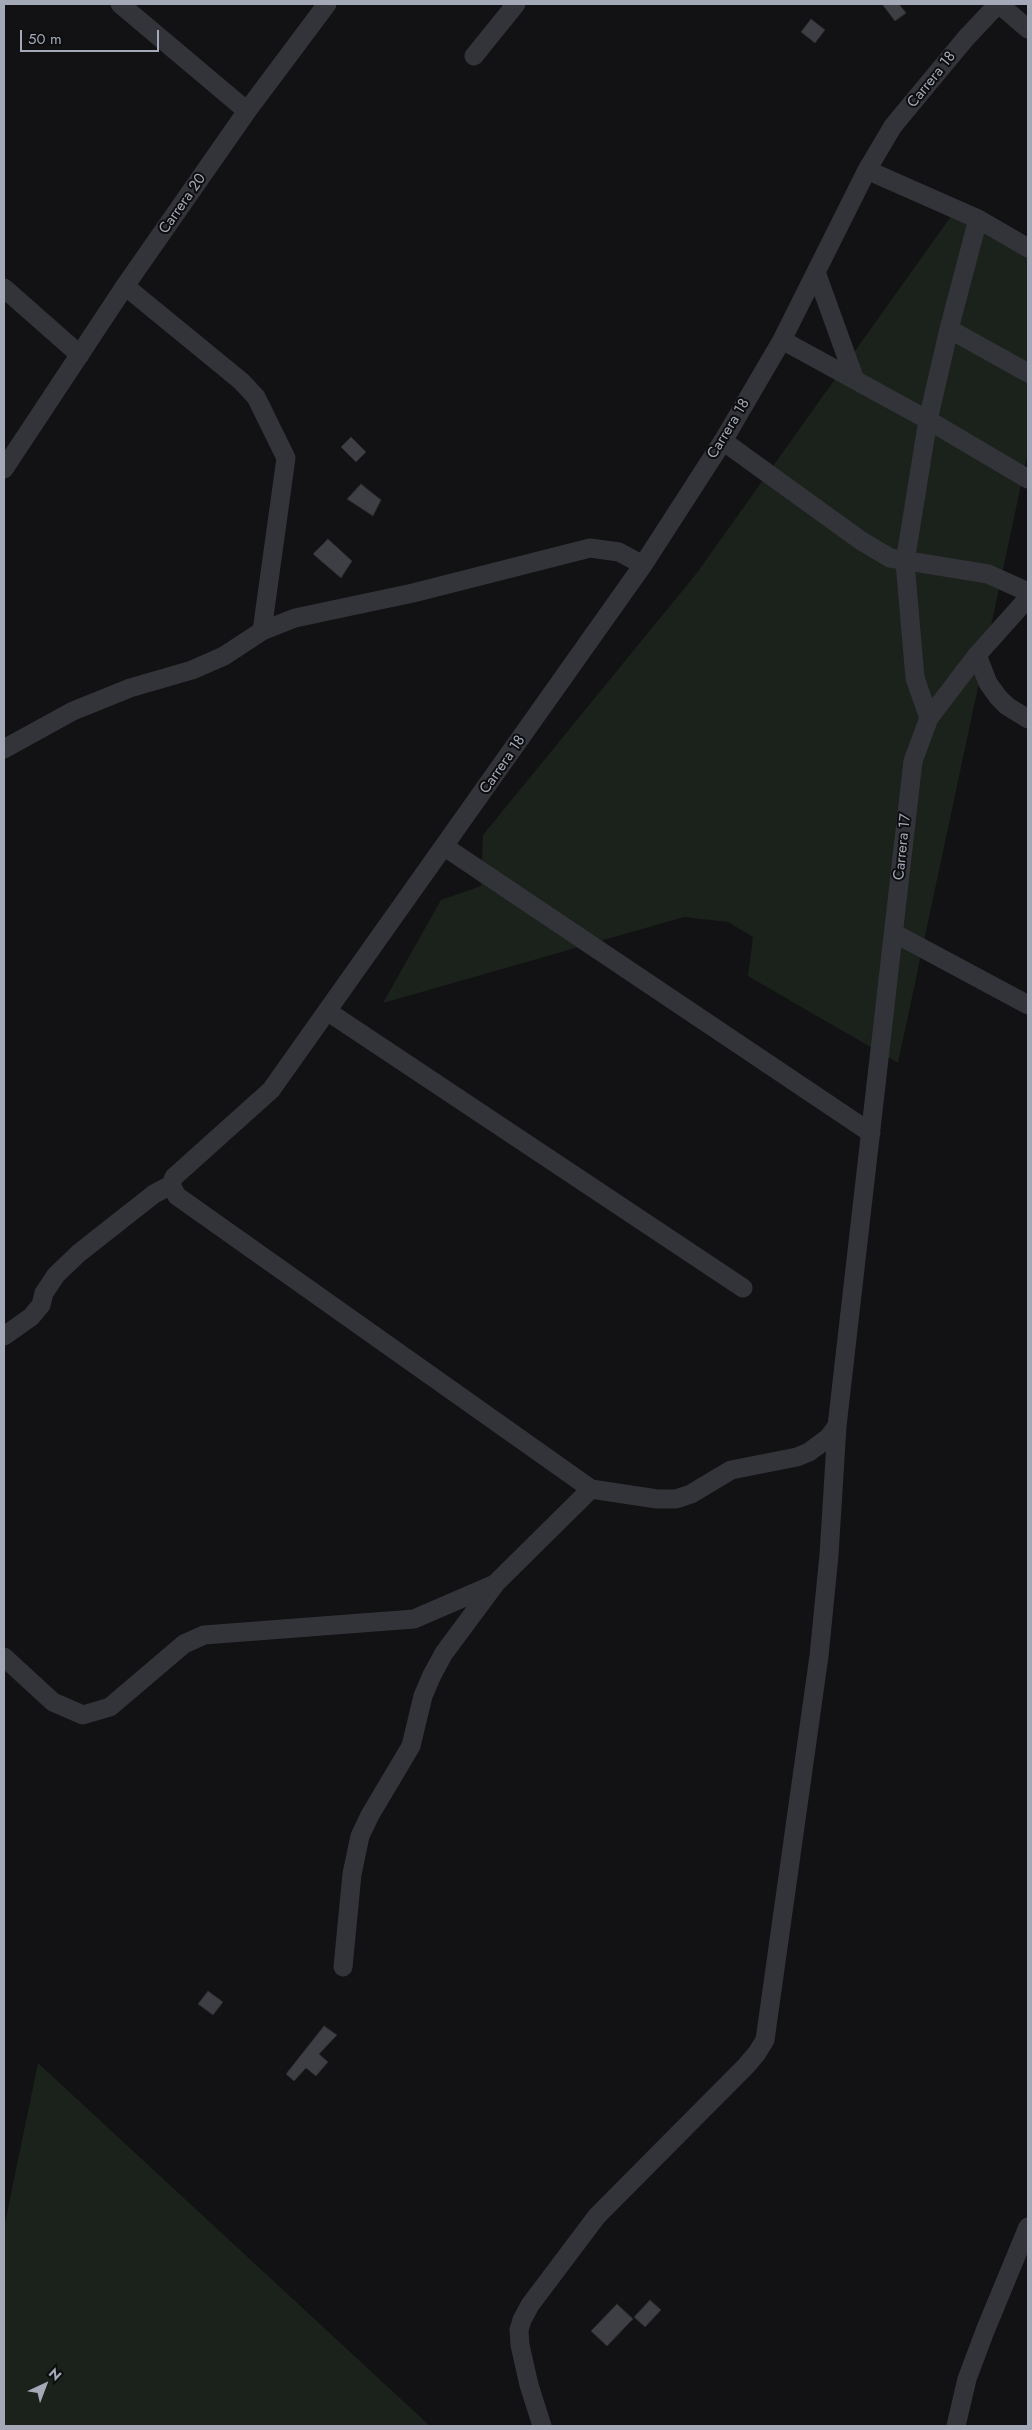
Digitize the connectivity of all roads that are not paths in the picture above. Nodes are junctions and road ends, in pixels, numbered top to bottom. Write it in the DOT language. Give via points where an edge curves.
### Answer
graph roads {
  1 [pos="120,4"];
  2 [pos="327,4"];
  3 [pos="516,4"];
  4 [pos="998,4"];
  5 [pos="1028,29"];
  6 [pos="474,56"];
  7 [pos="247,111"];
  8 [pos="867,170"];
  9 [pos="978,219"];
  10 [pos="1028,248"];
  11 [pos="816,272"];
  12 [pos="125,286"];
  13 [pos="4,288"];
  14 [pos="949,329"];
  15 [pos="782,340"];
  16 [pos="80,355"];
  17 [pos="1028,373"];
  18 [pos="855,380"];
  19 [pos="928,420"];
  20 [pos="723,441"];
  21 [pos="4,469"];
  22 [pos="1028,479"];
  23 [pos="905,562"];
  24 [pos="643,565"];
  25 [pos="1028,592"];
  26 [pos="1028,598"];
  27 [pos="262,631"];
  28 [pos="978,655"];
  29 [pos="929,718"];
  30 [pos="1028,718"];
  31 [pos="4,749"];
  32 [pos="445,847"];
  33 [pos="894,933"];
  34 [pos="1028,1005"];
  35 [pos="328,1011"];
  36 [pos="871,1133"];
  37 [pos="171,1185"];
  38 [pos="743,1288"];
  39 [pos="4,1336"];
  40 [pos="837,1426"];
  41 [pos="590,1489"];
  42 [pos="496,1583"];
  43 [pos="4,1657"];
  44 [pos="343,1967"];
  45 [pos="1028,2227"];
  46 [pos="542,2426"];
  47 [pos="956,2426"];
  1 -- 7 [label="street"];
  2 -- 7 [label="street, Carrera 20"];
  3 -- 6 [label="street"];
  4 -- 5 [label="street"];
  4 -- 8 [label="street, Carrera 18" via="893,126"];
  7 -- 12 [label="street, Carrera 20"];
  8 -- 9 [label="street"];
  8 -- 11 [label="street, Carrera 18"];
  9 -- 10 [label="street"];
  9 -- 14 [label="street"];
  11 -- 15 [label="street, Carrera 18"];
  11 -- 18 [label="street"];
  12 -- 16 [label="street, Carrera 20"];
  12 -- 27 [label="street" via="256,397 286,458"];
  13 -- 16 [label="street"];
  14 -- 17 [label="street"];
  14 -- 19 [label="street"];
  15 -- 18 [label="street"];
  15 -- 20 [label="street, Carrera 18"];
  16 -- 21 [label="street, Carrera 20"];
  18 -- 19 [label="street"];
  19 -- 22 [label="street"];
  19 -- 23 [label="street"];
  20 -- 23 [label="street" via="860,540 890,558"];
  20 -- 24 [label="street, Carrera 18"];
  23 -- 25 [label="street" via="988,574"];
  23 -- 29 [label="street" via="915,678"];
  24 -- 27 [label="street" via="619,552 590,548 412,593 295,618"];
  24 -- 32 [label="street, Carrera 18"];
  26 -- 28 [label="street, Carrera 17"];
  27 -- 31 [label="street" via="224,656 73,711"];
  28 -- 29 [label="street, Carrera 17"];
  28 -- 30 [label="street" via="988,683 998,697 1006,706"];
  29 -- 33 [label="street, Carrera 17" via="912,761"];
  32 -- 35 [label="street, Carrera 18"];
  32 -- 36 [label="street"];
  33 -- 34 [label="street"];
  33 -- 36 [label="street, Carrera 17"];
  35 -- 37 [label="street, Carrera 18" via="271,1090 174,1177"];
  35 -- 38 [label="street"];
  36 -- 40 [label="street, Carrera 17"];
  37 -- 39 [label="street" via="154,1194 79,1253 56,1275 31,1317"];
  37 -- 41 [label="street" via="176,1196"];
  40 -- 41 [label="street" via="828,1438 809,1452 731,1470 676,1499"];
  40 -- 46 [label="street, Carrera 17" via="830,1555 819,1656 765,2040 746,2066 597,2216 530,2305 519,2330 520,2345"];
  41 -- 42 [label="street"];
  42 -- 43 [label="street" via="414,1619 204,1635 184,1644 110,1707 83,1715 53,1702"];
  42 -- 44 [label="street" via="432,1675 423,1696 411,1746 360,1836 352,1874"];
  45 -- 47 [label="street" via="967,2379"];
}
